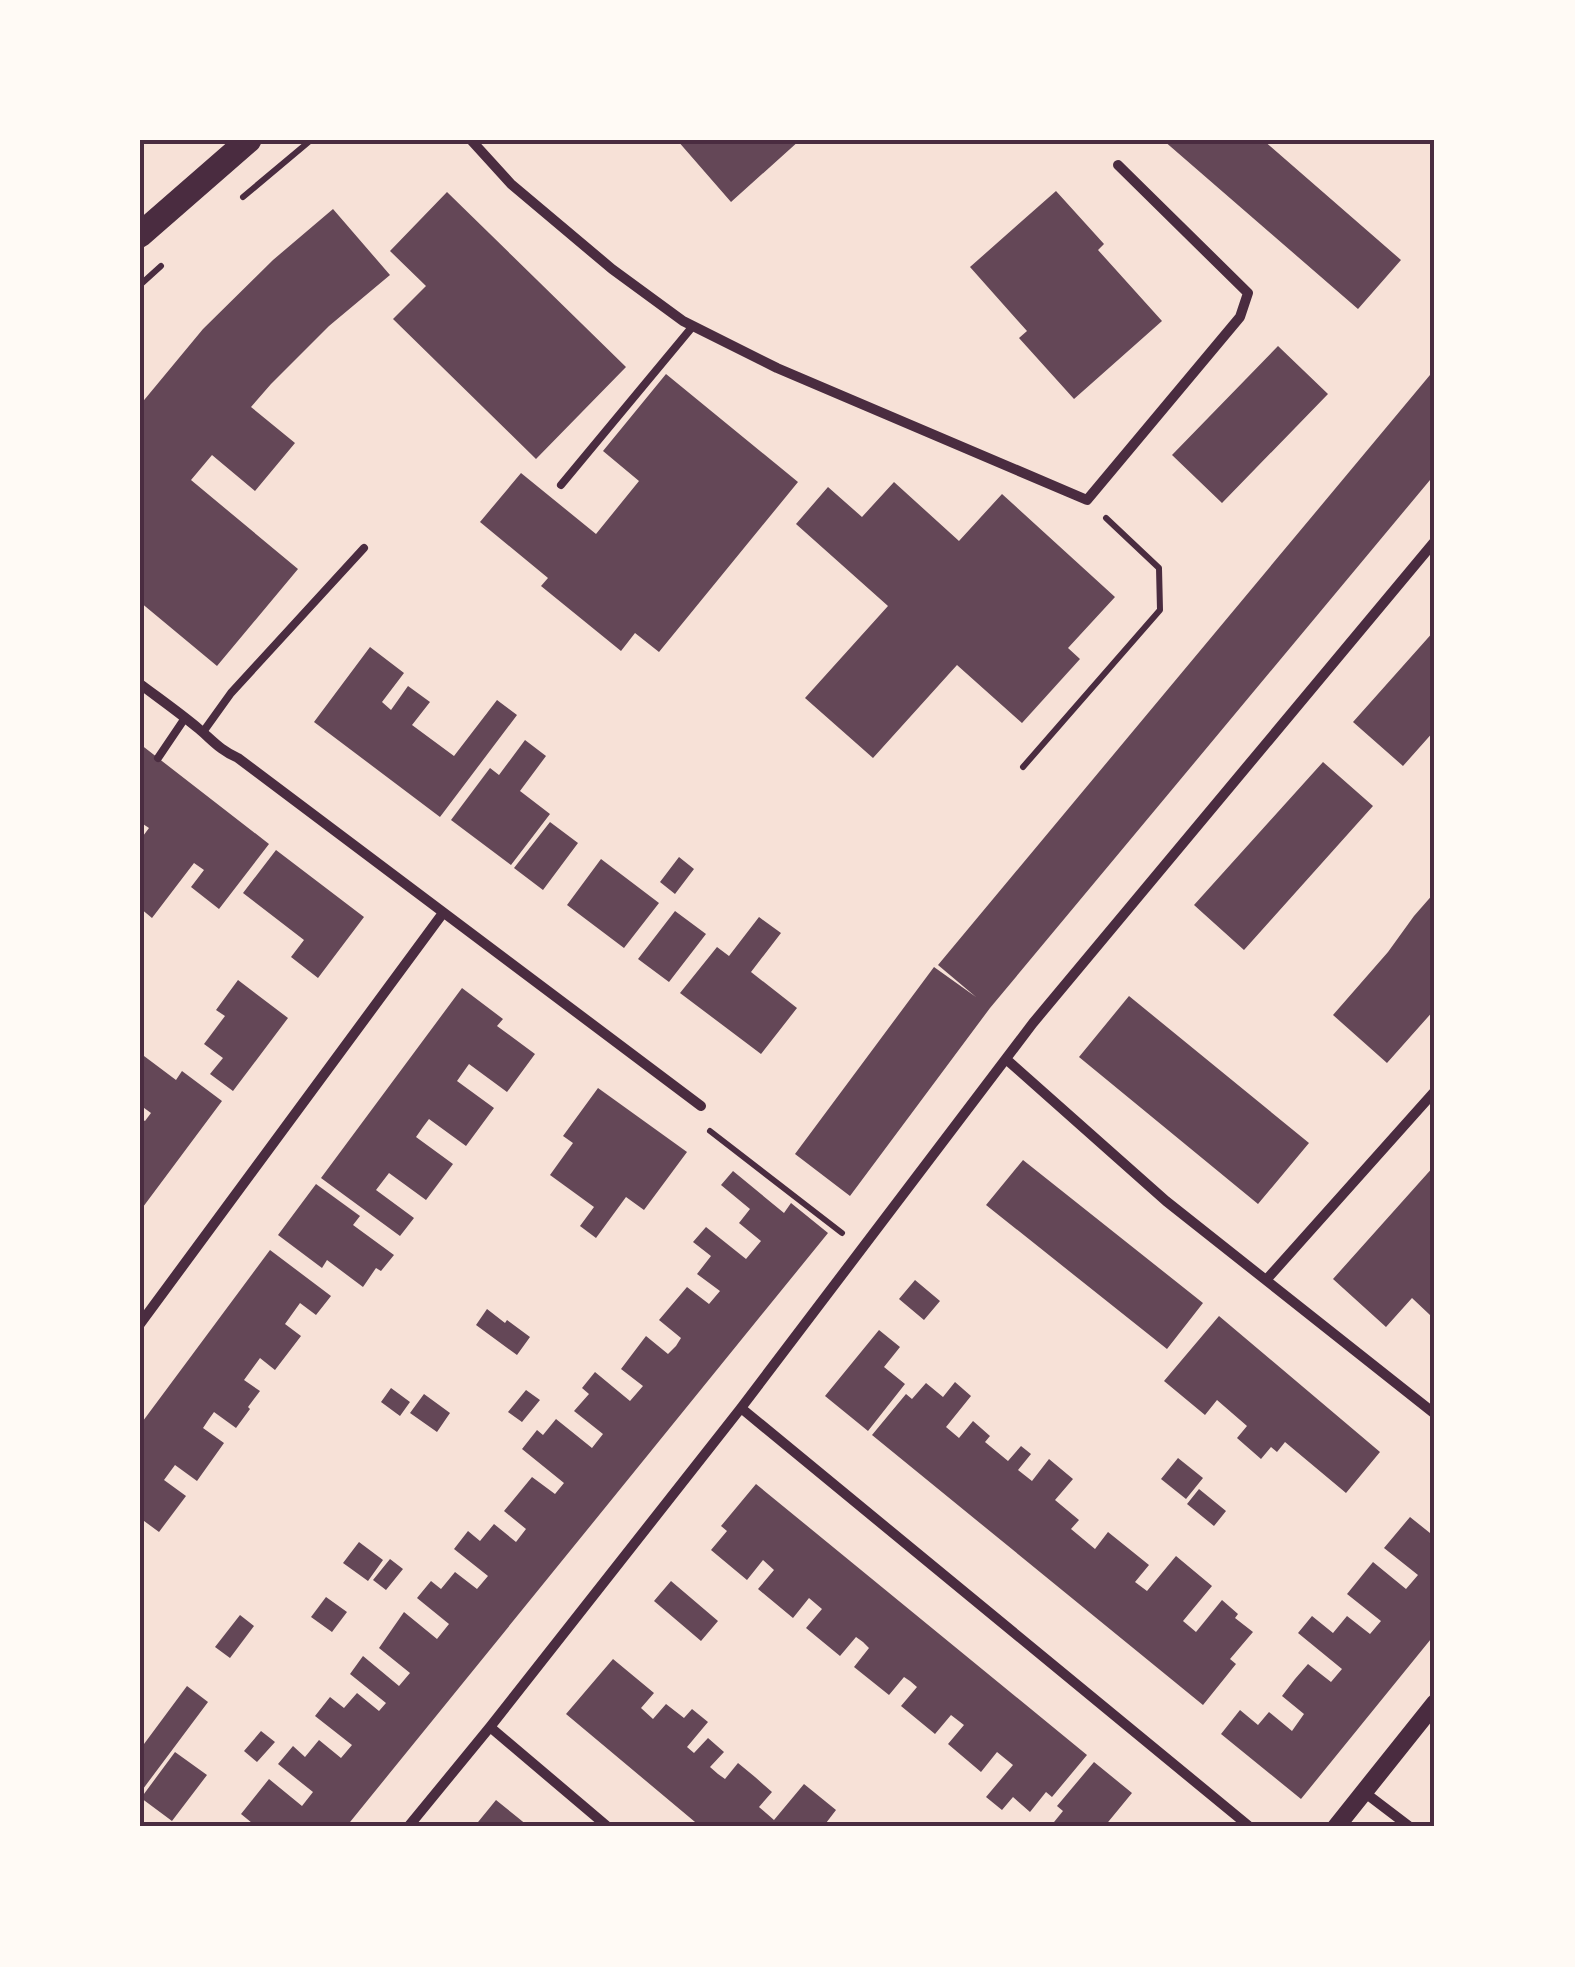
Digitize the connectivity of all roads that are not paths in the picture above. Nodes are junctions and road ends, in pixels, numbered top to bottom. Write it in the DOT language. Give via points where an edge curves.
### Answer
graph roads {
  1 [pos="250,140"];
  2 [pos="470,140"];
  3 [pos="1118,165"];
  4 [pos="140,234"];
  5 [pos="693,326"];
  6 [pos="561,485"];
  7 [pos="1435,541"];
  8 [pos="364,548"];
  9 [pos="140,684"];
  10 [pos="185,718"];
  11 [pos="204,732"];
  12 [pos="158,758"];
  13 [pos="443,913"];
  14 [pos="1006,1059"];
  15 [pos="1435,1091"];
  16 [pos="701,1106"];
  17 [pos="1267,1279"];
  18 [pos="140,1324"];
  19 [pos="742,1408"];
  20 [pos="1435,1414"];
  21 [pos="1435,1703"];
  22 [pos="490,1727"];
  23 [pos="1364,1792"];
  24 [pos="408,1827"];
  25 [pos="608,1827"];
  26 [pos="1250,1827"];
  27 [pos="1336,1827"];
  28 [pos="1410,1827"];
  1 -- 4 [label="main road"];
  2 -- 5 [label="street" via="612,269"];
  3 -- 5 [label="street" via="1248,294 1240,317 1087,500"];
  5 -- 6 [label="lane"];
  7 -- 14 [label="street"];
  8 -- 11 [label="lane" via="230,693"];
  9 -- 10 [label="street"];
  10 -- 11 [label="street"];
  10 -- 12 [label="lane"];
  11 -- 13 [label="street"];
  13 -- 16 [label="street"];
  13 -- 18 [label="street"];
  14 -- 17 [label="street" via="1166,1202"];
  14 -- 19 [label="street"];
  15 -- 17 [label="street"];
  17 -- 20 [label="street"];
  19 -- 22 [label="street"];
  19 -- 26 [label="street"];
  21 -- 23 [label="street"];
  22 -- 24 [label="street"];
  22 -- 25 [label="street"];
  23 -- 27 [label="street"];
  23 -- 28 [label="street"];
}
